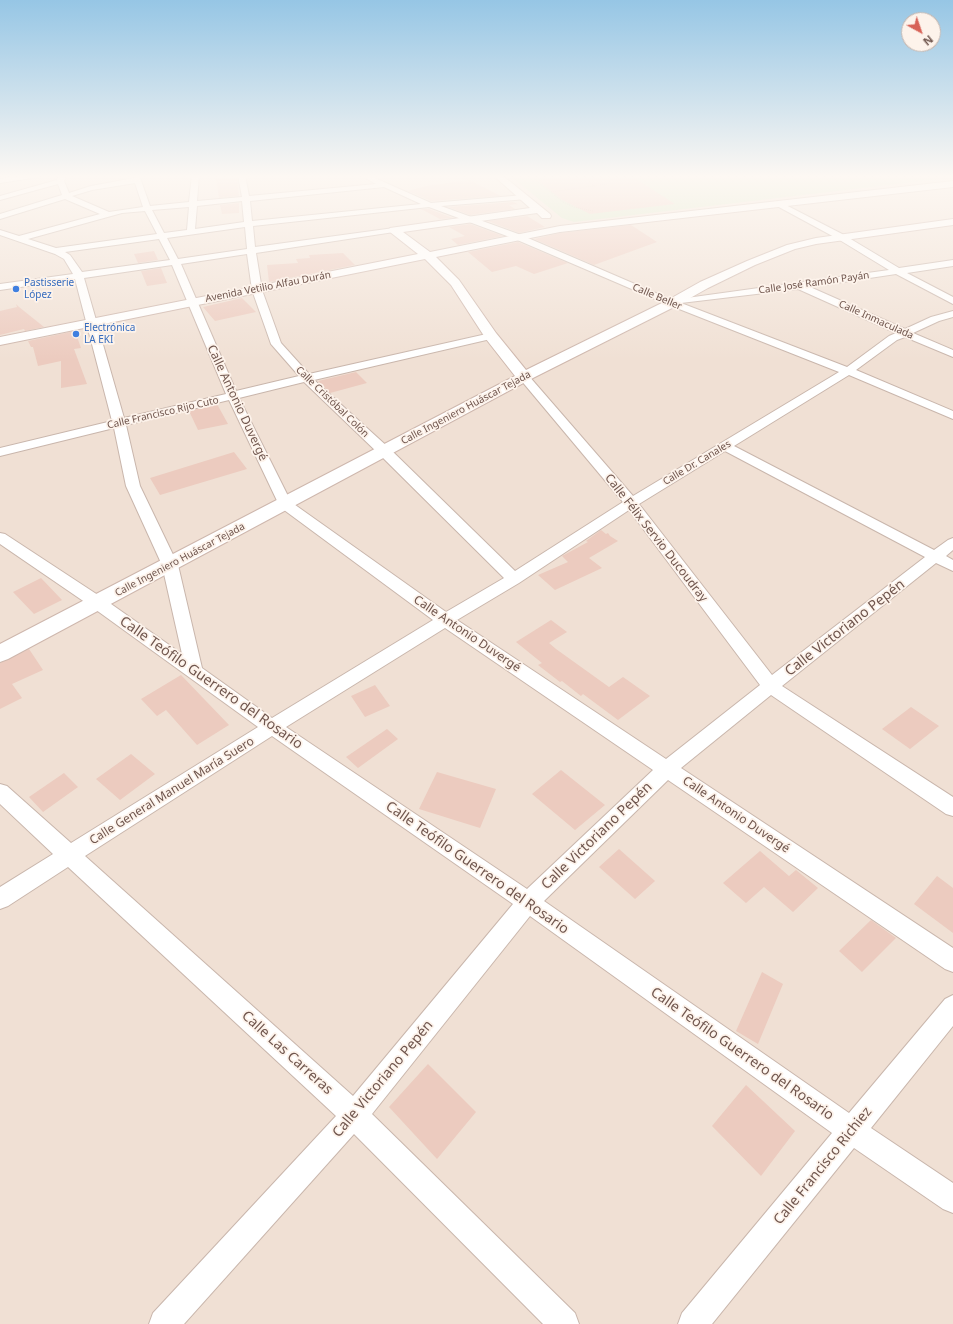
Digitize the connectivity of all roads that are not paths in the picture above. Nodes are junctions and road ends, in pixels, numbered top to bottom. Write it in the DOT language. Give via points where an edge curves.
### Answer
graph roads {
  1 [pos="16,237"];
  2 [pos="24,237"];
  3 [pos="149,237"];
  4 [pos="163,237"];
  5 [pos="249,237"];
  6 [pos="345,237"];
  7 [pos="403,237"];
  8 [pos="518,237"];
  9 [pos="841,237"];
  10 [pos="20,238"];
  11 [pos="6,242"];
  12 [pos="55,250"];
  13 [pos="250,250"];
  14 [pos="427,255"];
  15 [pos="175,261"];
  16 [pos="953,263"];
  17 [pos="898,271"];
  18 [pos="79,276"];
  19 [pos="799,286"];
  20 [pos="0,287"];
  21 [pos="257,290"];
  22 [pos="953,301"];
  23 [pos="192,302"];
  24 [pos="674,302"];
  25 [pos="953,314"];
  26 [pos="91,323"];
  27 [pos="906,333"];
  28 [pos="491,336"];
  29 [pos="0,342"];
  30 [pos="953,354"];
  31 [pos="848,372"];
  32 [pos="524,377"];
  33 [pos="306,378"];
  34 [pos="233,396"];
  35 [pos="953,415"];
  36 [pos="119,423"];
  37 [pos="724,446"];
  38 [pos="384,451"];
  39 [pos="0,452"];
  40 [pos="631,503"];
  41 [pos="285,504"];
  42 [pos="0,537"];
  43 [pos="948,556"];
  44 [pos="170,565"];
  45 [pos="514,579"];
  46 [pos="98,604"];
  47 [pos="445,620"];
  48 [pos="0,654"];
  49 [pos="194,672"];
  50 [pos="770,686"];
  51 [pos="272,727"];
  52 [pos="667,769"];
  53 [pos="0,792"];
  54 [pos="953,808"];
  55 [pos="70,855"];
  56 [pos="0,899"];
  57 [pos="528,902"];
  58 [pos="953,961"];
  59 [pos="953,1007"];
  60 [pos="354,1115"];
  61 [pos="852,1131"];
  62 [pos="953,1199"];
  63 [pos="164,1324"];
  64 [pos="564,1324"];
  65 [pos="693,1324"];
  1 -- 10 [label="street"];
  2 -- 10 [label="street"];
  3 -- 12 [label="street"];
  4 -- 15 [label="street, Calle Antonio Duvergé"];
  5 -- 13 [label="street, Calle Cristóbal Colón"];
  6 -- 13 [label="street"];
  7 -- 14 [label="main road, Calle Félix Servio Ducoudray"];
  8 -- 14 [label="main road, Avenida Vetilio Alfau Durán"];
  8 -- 24 [label="street, Calle Beller"];
  9 -- 17 [label="street"];
  9 -- 24 [label="main road, Calle Ingeniero Huáscar Tejada" via="792,247 744,266"];
  10 -- 11 [label="street"];
  10 -- 12 [label="street"];
  12 -- 18 [label="street" via="67,257"];
  13 -- 15 [label="street"];
  13 -- 21 [label="street, Calle Cristóbal Colón"];
  14 -- 21 [label="main road, Avenida Vetilio Alfau Durán"];
  14 -- 28 [label="main road, Calle Félix Servio Ducoudray" via="455,284"];
  15 -- 18 [label="street"];
  15 -- 23 [label="street, Calle Antonio Duvergé"];
  16 -- 17 [label="street, Calle José Ramón Payán"];
  17 -- 19 [label="street, Calle José Ramón Payán"];
  17 -- 22 [label="street"];
  18 -- 20 [label="street"];
  18 -- 26 [label="street"];
  19 -- 24 [label="street, Calle José Ramón Payán"];
  19 -- 27 [label="street, Calle Inmaculada"];
  21 -- 23 [label="main road, Avenida Vetilio Alfau Durán"];
  21 -- 33 [label="street, Calle Cristóbal Colón" via="276,344"];
  23 -- 26 [label="main road, Avenida Vetilio Alfau Durán"];
  23 -- 34 [label="street, Calle Antonio Duvergé"];
  24 -- 31 [label="street, Calle Beller"];
  24 -- 32 [label="main road, Calle Ingeniero Huáscar Tejada"];
  25 -- 27 [label="street, Calle Dr. Canales" via="935,319"];
  26 -- 29 [label="main road, Avenida Vetilio Alfau Durán"];
  26 -- 36 [label="street"];
  27 -- 30 [label="street, Calle Inmaculada"];
  27 -- 31 [label="street, Calle Dr. Canales" via="893,338"];
  28 -- 32 [label="main road, Calle Félix Servio Ducoudray"];
  28 -- 33 [label="street, Calle Francisco Rijo Cuto"];
  31 -- 35 [label="street, Calle Beller"];
  31 -- 37 [label="street, Calle Dr. Canales"];
  32 -- 38 [label="main road, Calle Ingeniero Huáscar Tejada"];
  32 -- 40 [label="street, Calle Félix Servio Ducoudray"];
  33 -- 34 [label="street, Calle Francisco Rijo Cuto"];
  33 -- 38 [label="street, Calle Cristóbal Colón"];
  34 -- 36 [label="street, Calle Francisco Rijo Cuto"];
  34 -- 41 [label="street, Calle Antonio Duvergé"];
  36 -- 39 [label="street, Calle Francisco Rijo Cuto"];
  36 -- 44 [label="street" via="133,486"];
  37 -- 40 [label="street, Calle Dr. Canales"];
  37 -- 43 [label="street"];
  38 -- 41 [label="main road, Calle Ingeniero Huáscar Tejada"];
  38 -- 45 [label="street, Calle Cristóbal Colón"];
  40 -- 45 [label="street, Calle Dr. Canales"];
  40 -- 50 [label="street, Calle Félix Servio Ducoudray"];
  41 -- 44 [label="main road, Calle Ingeniero Huáscar Tejada"];
  41 -- 47 [label="street, Calle Antonio Duvergé"];
  42 -- 46 [label="street, Calle Teófilo Guerrero del Rosario"];
  43 -- 50 [label="street, Calle Victoriano Pepén"];
  44 -- 46 [label="main road, Calle Ingeniero Huáscar Tejada"];
  44 -- 49 [label="street"];
  45 -- 47 [label="street, Calle Dr. Canales"];
  46 -- 48 [label="main road, Calle Ingeniero Huáscar Tejada"];
  46 -- 49 [label="street, Calle Teófilo Guerrero del Rosario"];
  47 -- 51 [label="street, Calle General Manuel María Suero"];
  47 -- 52 [label="street, Calle Antonio Duvergé"];
  49 -- 51 [label="street, Calle Teófilo Guerrero del Rosario"];
  50 -- 52 [label="street, Calle Victoriano Pepén"];
  50 -- 54 [label="street, Calle Félix Servio Ducoudray"];
  51 -- 55 [label="street, Calle General Manuel María Suero"];
  51 -- 57 [label="street, Calle Teófilo Guerrero del Rosario"];
  52 -- 57 [label="street, Calle Victoriano Pepén"];
  52 -- 58 [label="street, Calle Antonio Duvergé"];
  53 -- 55 [label="street, Calle Las Carreras"];
  55 -- 56 [label="street, Calle General Manuel María Suero"];
  55 -- 60 [label="street, Calle Las Carreras"];
  57 -- 60 [label="street, Calle Victoriano Pepén"];
  57 -- 61 [label="street, Calle Teófilo Guerrero del Rosario"];
  59 -- 61 [label="street, Calle Francisco Richiez"];
  60 -- 63 [label="street, Calle Victoriano Pepén"];
  60 -- 64 [label="street, Calle Las Carreras"];
  61 -- 62 [label="street, Calle Teófilo Guerrero del Rosario"];
  61 -- 65 [label="street, Calle Francisco Richiez"];
}
